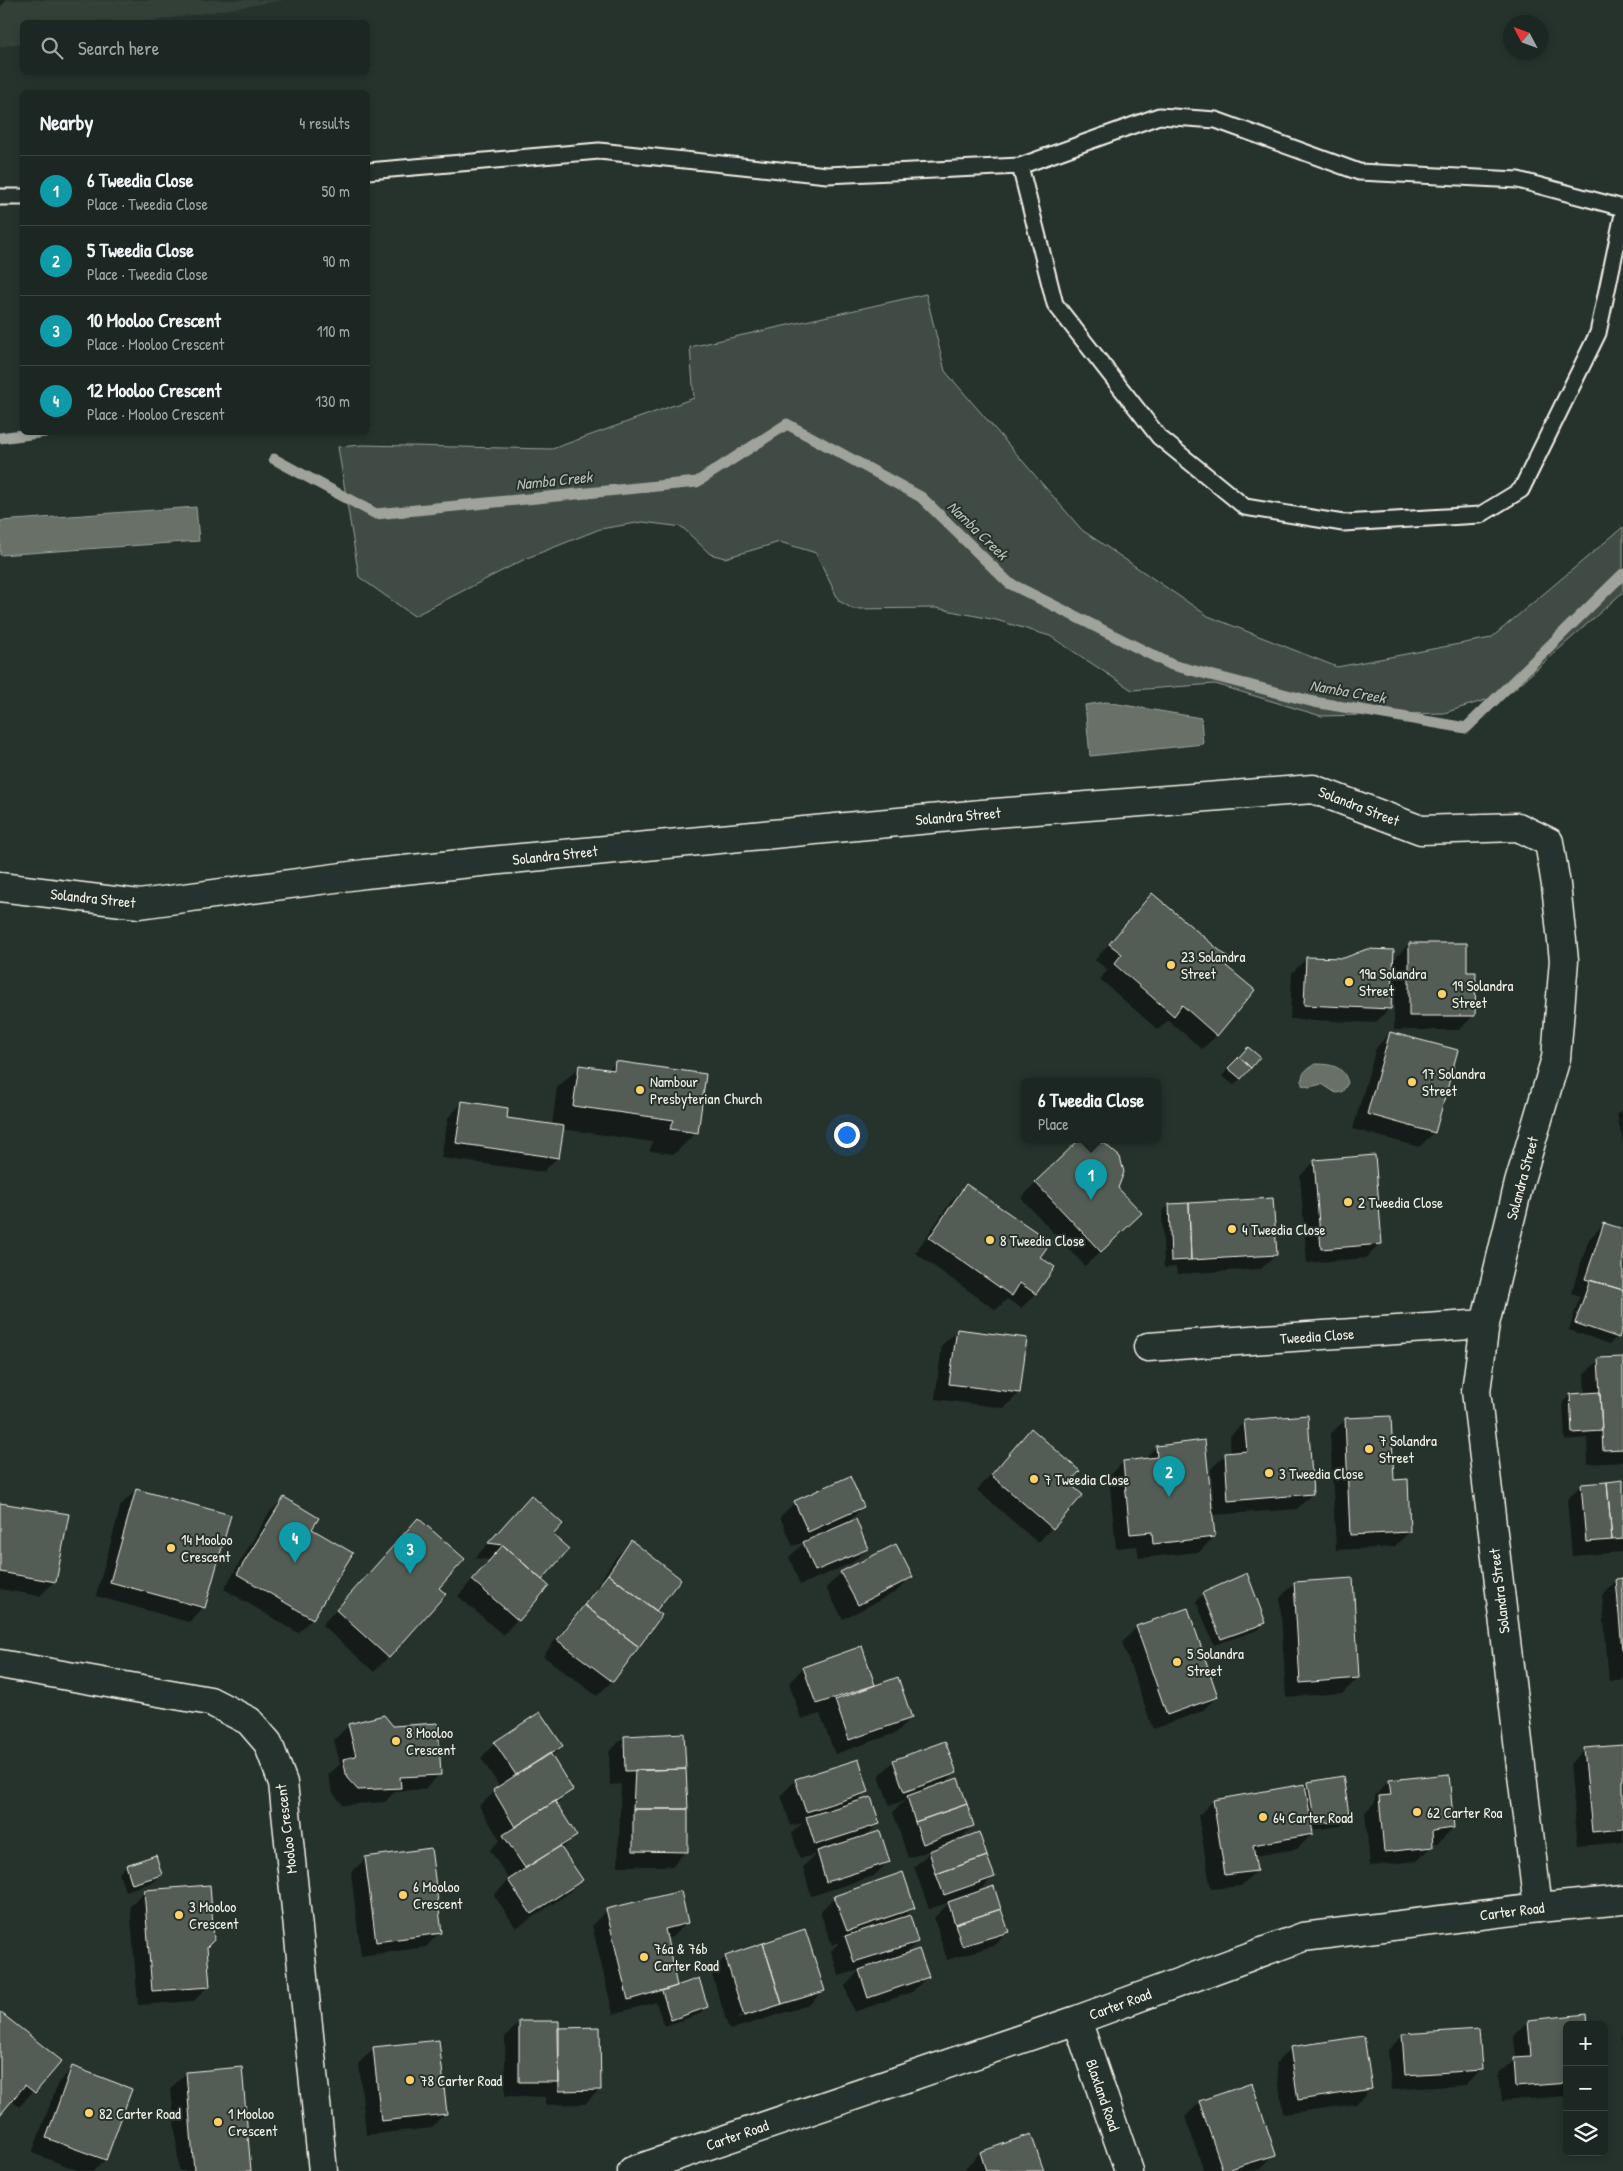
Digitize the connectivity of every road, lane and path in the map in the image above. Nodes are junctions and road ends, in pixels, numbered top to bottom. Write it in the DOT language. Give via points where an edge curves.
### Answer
graph roads {
  1 [pos="1020,166"];
  2 [pos="370,171"];
  3 [pos="20,197"];
  4 [pos="0,198"];
  5 [pos="1623,208"];
  6 [pos="1623,214"];
  7 [pos="0,887"];
  8 [pos="1485,1324"];
  9 [pos="1148,1347"];
  10 [pos="0,1664"];
  11 [pos="1623,1900"];
  12 [pos="1538,1908"];
  13 [pos="1078,2020"];
  14 [pos="323,2171"];
  15 [pos="632,2171"];
  16 [pos="1129,2171"];
  1 -- 2 [label="lane" via="826,175 599,151"];
  1 -- 5 [label="lane" via="1160,116 1216,120 1359,172 1518,180"];
  1 -- 6 [label="lane" via="1055,304 1159,437 1244,507 1343,523 1480,515 1521,490 1598,333"];
  3 -- 4 [label="lane"];
  7 -- 8 [label="street, Solandra Street" via="140,904 500,860 982,814 1313,789 1421,830 1518,827 1548,842 1564,960 1556,1058 1519,1184"];
  8 -- 9 [label="street, Tweedia Close"];
  8 -- 12 [label="street, Solandra Street" via="1476,1391"];
  10 -- 14 [label="street, Mooloo Crescent" via="210,1701 249,1721 268,1743 283,1783"];
  11 -- 12 [label="street, Carter Road"];
  12 -- 13 [label="street, Carter Road" via="1303,1937"];
  13 -- 15 [label="street, Carter Road"];
  13 -- 16 [label="street, Blaxland Road"];
}
